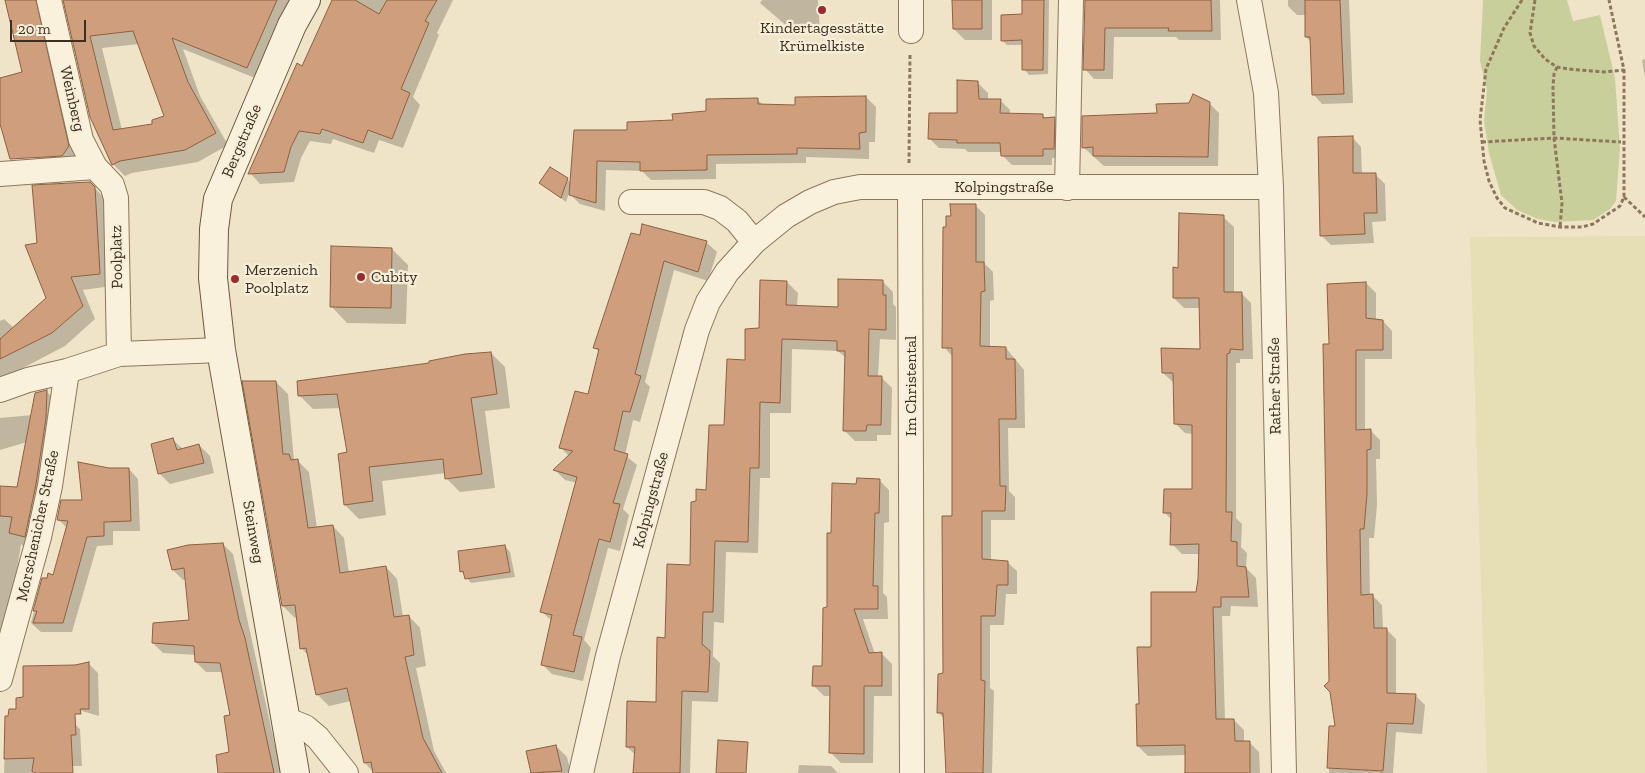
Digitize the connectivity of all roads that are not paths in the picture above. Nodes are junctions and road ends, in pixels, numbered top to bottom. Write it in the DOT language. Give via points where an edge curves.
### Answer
graph roads {
  1 [pos="49,0"];
  2 [pos="306,0"];
  3 [pos="911,0"];
  4 [pos="1071,0"];
  5 [pos="1249,0"];
  6 [pos="911,31"];
  7 [pos="95,166"];
  8 [pos="0,174"];
  9 [pos="910,187"];
  10 [pos="1270,187"];
  11 [pos="1067,188"];
  12 [pos="631,202"];
  13 [pos="754,242"];
  14 [pos="213,291"];
  15 [pos="221,350"];
  16 [pos="119,354"];
  17 [pos="67,371"];
  18 [pos="0,390"];
  19 [pos="0,678"];
  20 [pos="285,719"];
  21 [pos="295,773"];
  22 [pos="346,773"];
  23 [pos="581,773"];
  24 [pos="912,773"];
  25 [pos="1284,773"];
  1 -- 7 [label="street, Weinberg" via="81,140"];
  2 -- 14 [label="street, Bergstraße" via="288,34 218,199"];
  3 -- 6 [label="street"];
  4 -- 11 [label="street"];
  5 -- 10 [label="street, Rather Straße" via="1266,93"];
  7 -- 8 [label="street"];
  7 -- 16 [label="street, Poolplatz" via="112,185 116,198"];
  9 -- 11 [label="street, Kolpingstraße"];
  9 -- 13 [label="street, Kolpingstraße" via="860,187 834,192 786,216"];
  9 -- 24 [label="street, Im Christental"];
  10 -- 11 [label="street, Kolpingstraße"];
  10 -- 25 [label="street, Rather Straße"];
  12 -- 13 [label="street" via="704,202 737,220"];
  13 -- 23 [label="street, Kolpingstraße" via="727,272 708,302 697,330 608,656"];
  14 -- 15 [label="street, Steinweg"];
  15 -- 16 [label="street"];
  15 -- 20 [label="street, Steinweg"];
  16 -- 17 [label="street"];
  17 -- 18 [label="street"];
  17 -- 19 [label="street, Morschenicher Straße" via="50,486"];
  20 -- 21 [label="street, Steinweg"];
  20 -- 22 [label="street" via="318,738"];
}
